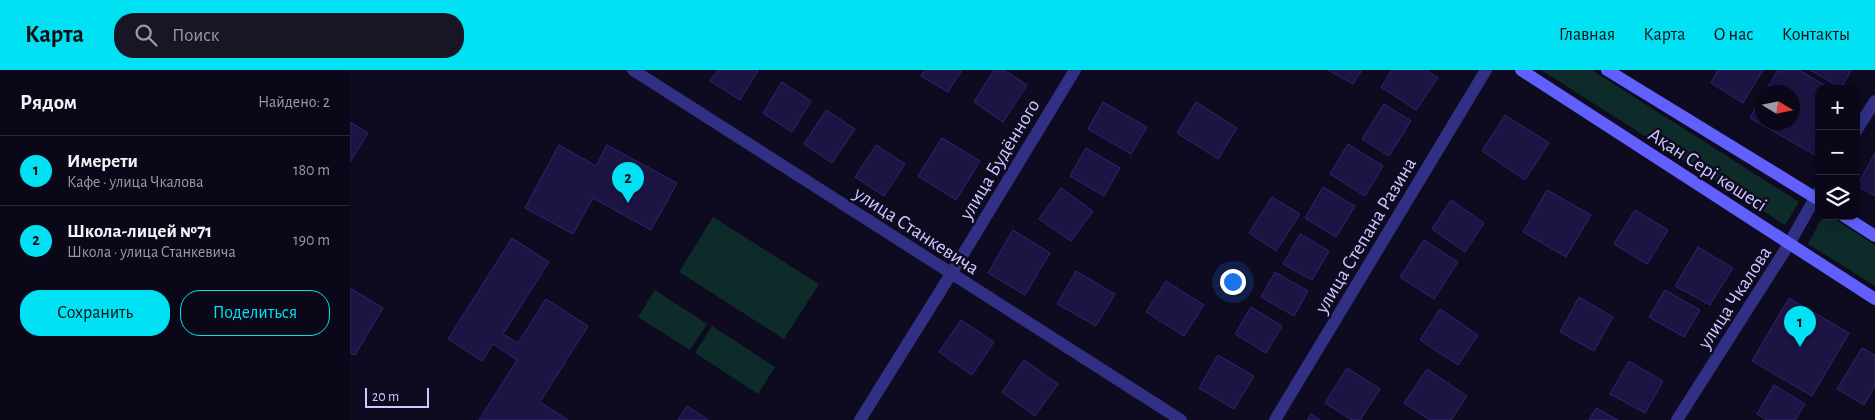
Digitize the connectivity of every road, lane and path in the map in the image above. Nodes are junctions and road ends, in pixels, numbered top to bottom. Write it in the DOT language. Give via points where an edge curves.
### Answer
graph roads {
  1 [pos="633,70"];
  2 [pos="1486,70"];
  3 [pos="1521,70"];
  4 [pos="1607,70"];
  5 [pos="1072,71"];
  6 [pos="1875,101"];
  7 [pos="1857,130"];
  8 [pos="1815,194"];
  9 [pos="1815,201"];
  10 [pos="1850,220"];
  11 [pos="1875,236"];
  12 [pos="1790,244"];
  13 [pos="951,274"];
  14 [pos="1875,299"];
  15 [pos="860,420"];
  16 [pos="1181,420"];
  17 [pos="1276,420"];
  18 [pos="1677,420"];
  1 -- 13 [label="street, улица Станкевича"];
  2 -- 17 [label="street, улица Степана Разина"];
  3 -- 12 [label="street, Ақан Сері көшесі"];
  4 -- 8 [label="street, Ақан Сері көшесі"];
  5 -- 13 [label="street, улица Будённого"];
  6 -- 7 [label="street"];
  9 -- 12 [label="street, улица Чкалова"];
  10 -- 11 [label="street"];
  12 -- 14 [label="street, Ақан Сері көшесі"];
  12 -- 18 [label="street, улица Чкалова"];
  13 -- 15 [label="street, улица Будённого"];
  13 -- 16 [label="street, улица Станкевича"];
}
